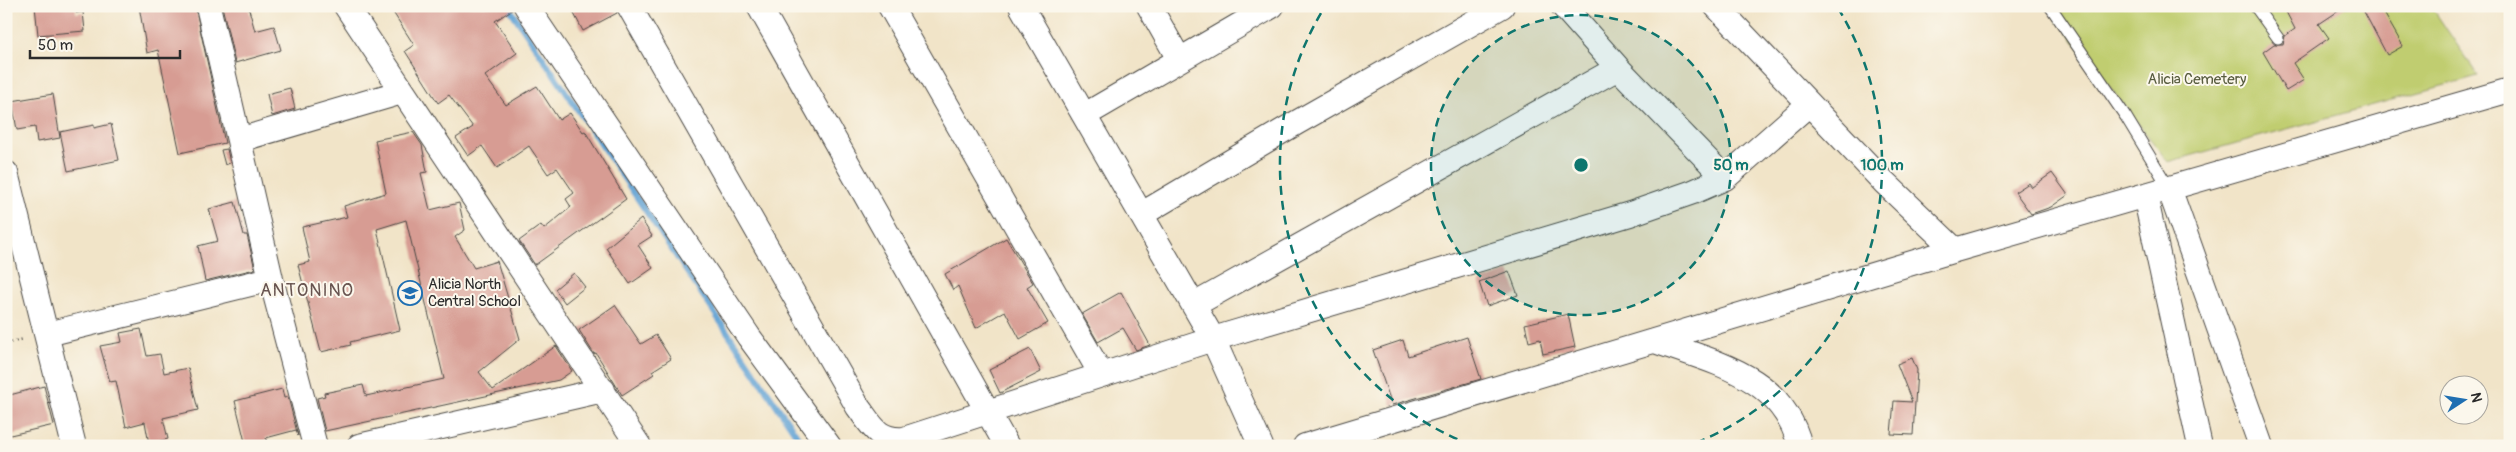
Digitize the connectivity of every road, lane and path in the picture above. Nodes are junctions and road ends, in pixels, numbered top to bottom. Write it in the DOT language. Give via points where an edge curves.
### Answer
graph roads {
  1 [pos="208,6"];
  2 [pos="346,6"];
  3 [pos="526,6"];
  4 [pos="629,6"];
  5 [pos="759,6"];
  6 [pos="890,6"];
  7 [pos="1021,6"];
  8 [pos="1149,6"];
  9 [pos="1272,6"];
  10 [pos="1502,6"];
  11 [pos="1562,6"];
  12 [pos="1716,6"];
  13 [pos="2050,6"];
  14 [pos="2255,6"];
  15 [pos="2278,38"];
  16 [pos="1179,59"];
  17 [pos="1618,68"];
  18 [pos="2510,90"];
  19 [pos="402,92"];
  20 [pos="1809,104"];
  21 [pos="1085,115"];
  22 [pos="239,140"];
  23 [pos="6,173"];
  24 [pos="1725,178"];
  25 [pos="2170,188"];
  26 [pos="2145,195"];
  27 [pos="1142,214"];
  28 [pos="1955,250"];
  29 [pos="271,279"];
  30 [pos="1194,305"];
  31 [pos="47,334"];
  32 [pos="1213,339"];
  33 [pos="1655,341"];
  34 [pos="1100,374"];
  35 [pos="603,390"];
  36 [pos="987,411"];
  37 [pos="74,446"];
  38 [pos="315,446"];
  39 [pos="359,446"];
  40 [pos="639,446"];
  41 [pos="829,446"];
  42 [pos="1007,446"];
  43 [pos="1261,446"];
  44 [pos="1305,446"];
  45 [pos="1800,446"];
  46 [pos="2200,446"];
  47 [pos="2261,446"];
  1 -- 22 [label="street"];
  2 -- 19 [label="street"];
  3 -- 41 [label="street" via="749,336"];
  4 -- 36 [label="street" via="858,407 879,435 892,440 904,439"];
  5 -- 36 [label="street"];
  6 -- 34 [label="street"];
  7 -- 21 [label="street"];
  8 -- 16 [label="street"];
  9 -- 16 [label="street"];
  10 -- 27 [label="street" via="1296,122"];
  11 -- 17 [label="street"];
  12 -- 20 [label="street"];
  13 -- 25 [label="lane"];
  14 -- 15 [label="lane"];
  16 -- 21 [label="street"];
  17 -- 24 [label="street"];
  17 -- 30 [label="street"];
  18 -- 25 [label="street"];
  19 -- 22 [label="street"];
  19 -- 35 [label="street"];
  20 -- 24 [label="street"];
  20 -- 28 [label="street"];
  21 -- 27 [label="street"];
  22 -- 29 [label="street"];
  23 -- 31 [label="street"];
  24 -- 32 [label="street" via="1630,214"];
  25 -- 26 [label="street"];
  25 -- 47 [label="street"];
  26 -- 28 [label="street"];
  26 -- 46 [label="street"];
  27 -- 30 [label="street"];
  28 -- 33 [label="street"];
  29 -- 31 [label="street"];
  29 -- 38 [label="street"];
  30 -- 32 [label="street"];
  31 -- 37 [label="street"];
  32 -- 34 [label="street"];
  32 -- 43 [label="street"];
  33 -- 44 [label="street"];
  33 -- 45 [label="street" via="1738,371 1772,393 1796,431"];
  34 -- 36 [label="street"];
  35 -- 39 [label="street"];
  35 -- 40 [label="street"];
  36 -- 42 [label="street"];
}
